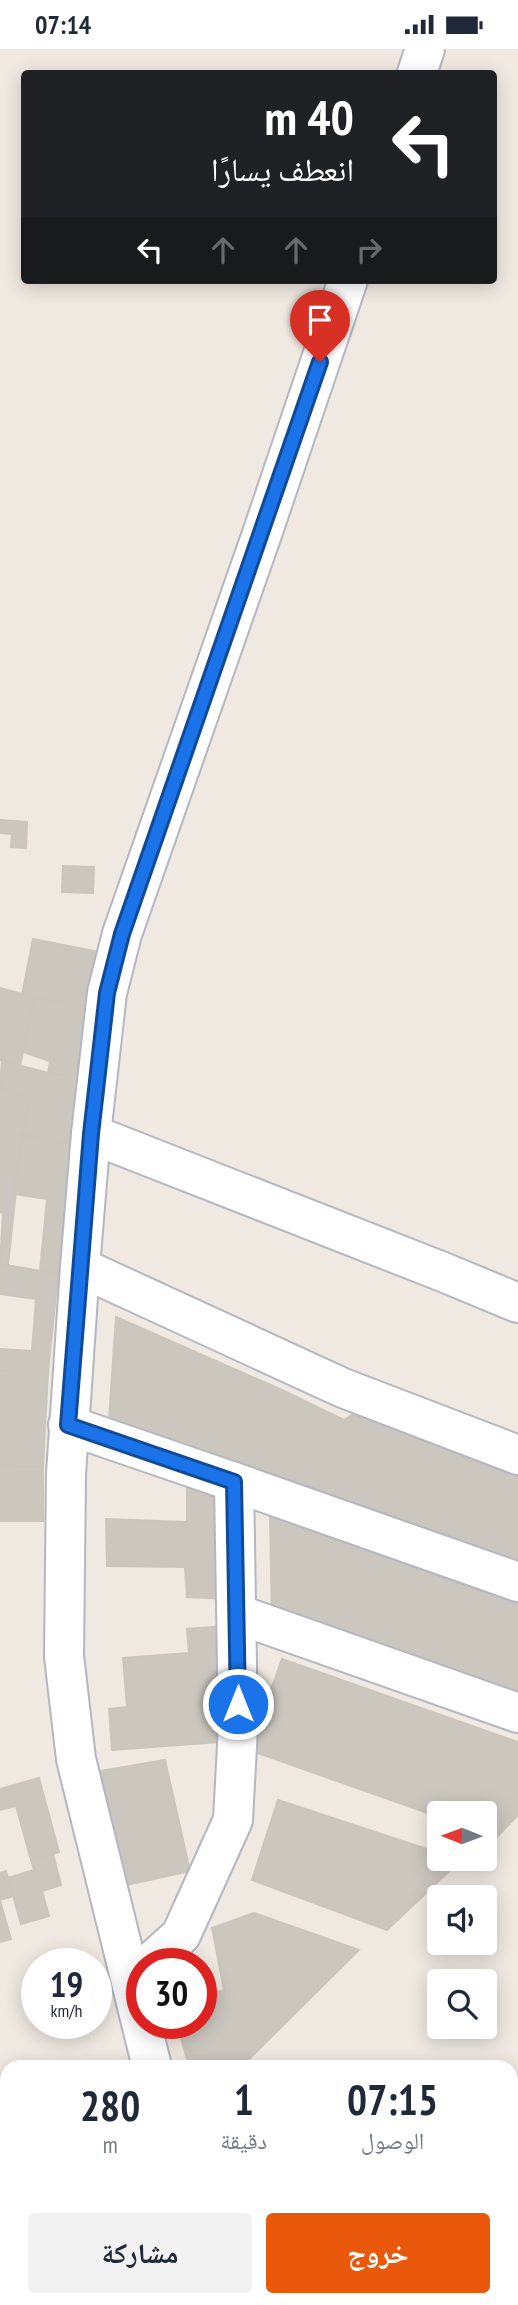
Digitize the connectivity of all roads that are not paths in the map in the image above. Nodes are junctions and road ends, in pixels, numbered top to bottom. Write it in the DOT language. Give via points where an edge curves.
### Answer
graph roads {
  1 [pos="425,49"];
  2 [pos="418,70"];
  3 [pos="347,284"];
  4 [pos="91,1134"];
  5 [pos="80,1266"];
  6 [pos="518,1303"];
  7 [pos="68,1425"];
  8 [pos="518,1455"];
  9 [pos="234,1482"];
  10 [pos="518,1583"];
  11 [pos="237,1614"];
  12 [pos="518,1713"];
  13 [pos="133,1948"];
  14 [pos="167,1948"];
  15 [pos="148,2039"];
  16 [pos="151,2060"];
  1 -- 2 [label="street"];
  3 -- 4 [label="street" via="122,934 107,993"];
  4 -- 5 [label="street"];
  4 -- 6 [label="street"];
  5 -- 7 [label="street"];
  5 -- 8 [label="street" via="343,1388"];
  7 -- 9 [label="street"];
  7 -- 13 [label="street" via="63,1599 68,1703 76,1759"];
  9 -- 10 [label="street"];
  9 -- 11 [label="street"];
  11 -- 12 [label="street"];
  11 -- 14 [label="street" via="233,1820 181,1935"];
  15 -- 16 [label="street"];
}
